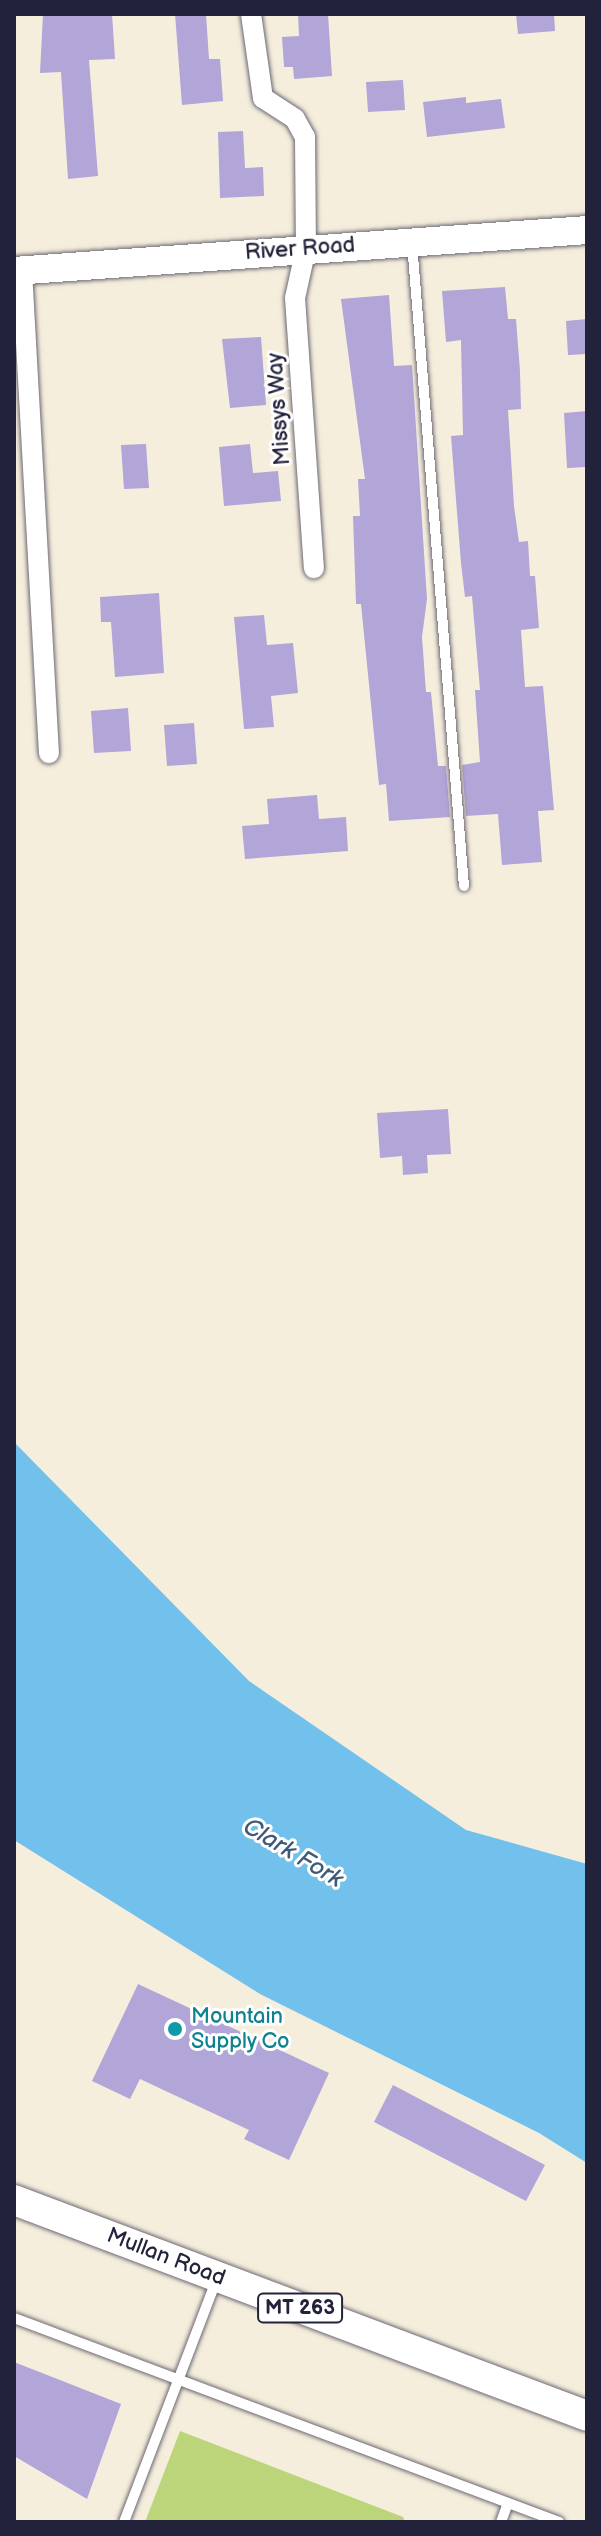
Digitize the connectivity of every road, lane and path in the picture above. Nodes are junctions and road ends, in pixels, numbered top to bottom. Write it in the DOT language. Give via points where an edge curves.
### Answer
graph roads {
  1 [pos="251,14"];
  2 [pos="587,230"];
  3 [pos="412,241"];
  4 [pos="306,248"];
  5 [pos="18,271"];
  6 [pos="314,568"];
  7 [pos="49,753"];
  8 [pos="464,886"];
  9 [pos="14,2200"];
  10 [pos="218,2277"];
  11 [pos="14,2318"];
  12 [pos="179,2380"];
  13 [pos="587,2416"];
  14 [pos="508,2503"];
  15 [pos="124,2522"];
  16 [pos="501,2522"];
  17 [pos="559,2522"];
  1 -- 4 [label="street, Missys Way" via="263,98 295,119 305,137"];
  2 -- 3 [label="street, River Road"];
  3 -- 4 [label="street, River Road"];
  3 -- 8 [label="lane"];
  4 -- 5 [label="street, River Road"];
  4 -- 6 [label="street, Missys Way" via="295,298"];
  5 -- 7 [label="street"];
  9 -- 10 [label="main road, Mullan Road / MT 263"];
  10 -- 12 [label="lane"];
  10 -- 13 [label="main road, Mullan Road / MT 263"];
  11 -- 12 [label="lane"];
  12 -- 14 [label="lane"];
  12 -- 15 [label="lane"];
  14 -- 16 [label="lane"];
  14 -- 17 [label="lane"];
}
